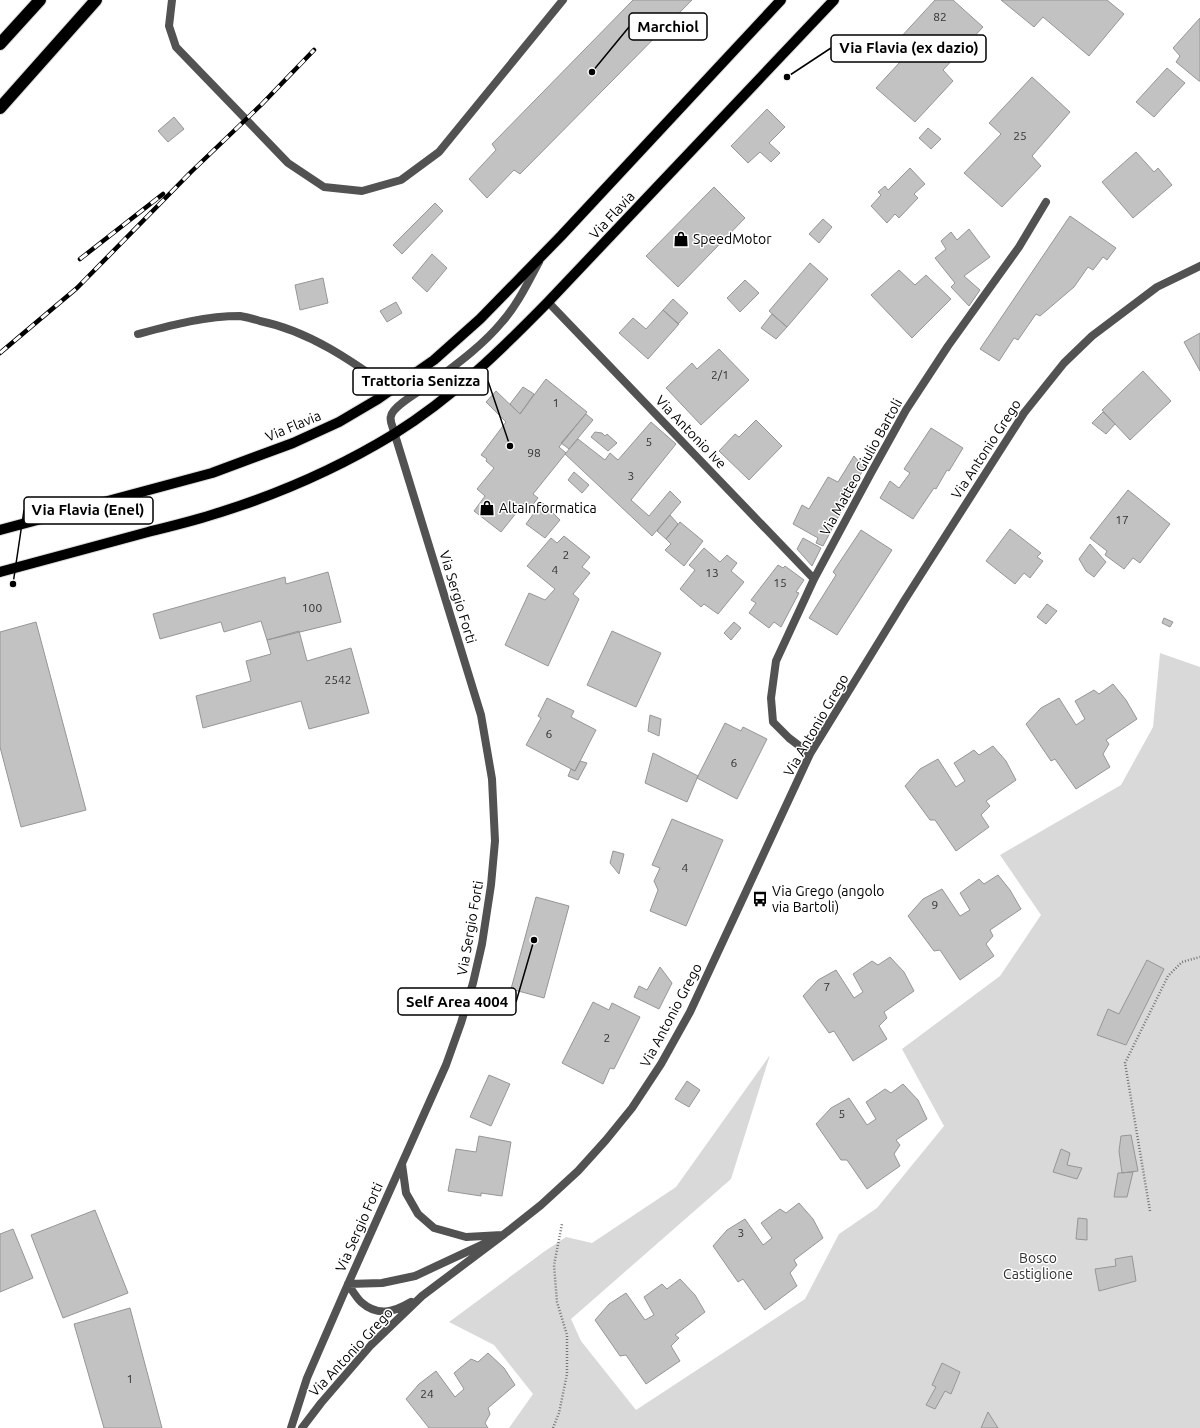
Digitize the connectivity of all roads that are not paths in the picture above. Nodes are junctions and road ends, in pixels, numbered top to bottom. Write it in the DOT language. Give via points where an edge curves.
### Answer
graph roads {
  1 [pos="40,0"];
  2 [pos="96,0"];
  3 [pos="172,0"];
  4 [pos="563,0"];
  5 [pos="781,0"];
  6 [pos="834,0"];
  7 [pos="0,44"];
  8 [pos="0,108"];
  9 [pos="1046,202"];
  10 [pos="545,252"];
  11 [pos="1200,266"];
  12 [pos="548,302"];
  13 [pos="138,334"];
  14 [pos="391,389"];
  15 [pos="395,433"];
  16 [pos="0,530"];
  17 [pos="0,572"];
  18 [pos="814,579"];
  19 [pos="810,754"];
  20 [pos="402,1163"];
  21 [pos="503,1235"];
  22 [pos="348,1284"];
  23 [pos="422,1296"];
  24 [pos="291,1428"];
  25 [pos="302,1428"];
  1 -- 7 [label="highway"];
  2 -- 8 [label="highway"];
  3 -- 4 [label="street" via="169,26 176,47 288,163 324,187 362,191 402,180 439,152"];
  5 -- 10 [label="main road, Via Flavia"];
  6 -- 12 [label="main road, Via Flavia"];
  9 -- 18 [label="street, Via Matteo Giulio Bartoli" via="1019,247 906,410"];
  10 -- 14 [label="main road, Via Flavia" via="474,324 434,360"];
  10 -- 15 [label="street, Via Flavia" via="502,322 475,349 394,410 391,422"];
  11 -- 19 [label="street, Via Antonio Grego" via="1157,287 1092,336 1064,363 1024,413"];
  12 -- 15 [label="main road, Via Flavia" via="475,373"];
  12 -- 18 [label="street, Via Antonio Ive"];
  13 -- 14 [label="street" via="190,320 241,316 275,324 317,342 364,369"];
  14 -- 16 [label="main road, Via Flavia" via="339,422 293,443 226,468"];
  15 -- 17 [label="main road, Via Flavia" via="310,478 220,513"];
  15 -- 20 [label="street, Via Sergio Forti" via="481,715 492,779 495,841 488,907 473,983 446,1065"];
  18 -- 19 [label="street, Via Matteo Giulio Bartoli" via="776,661 771,698 773,722"];
  19 -- 21 [label="street, Via Antonio Grego" via="690,1012 661,1064 632,1108 578,1171"];
  20 -- 21 [label="street" via="406,1193 418,1214 434,1228 466,1237"];
  20 -- 22 [label="street, Via Sergio Forti"];
  21 -- 22 [label="street, Via Antonio Grego" via="415,1276 382,1283"];
  21 -- 23 [label="street, Via Antonio Grego"];
  22 -- 23 [label="street, Via Antonio Grego" via="361,1302 385,1313 399,1309"];
  22 -- 24 [label="street, Via Sergio Forti" via="307,1378"];
  23 -- 25 [label="street, Via Antonio Grego" via="371,1344"];
}
